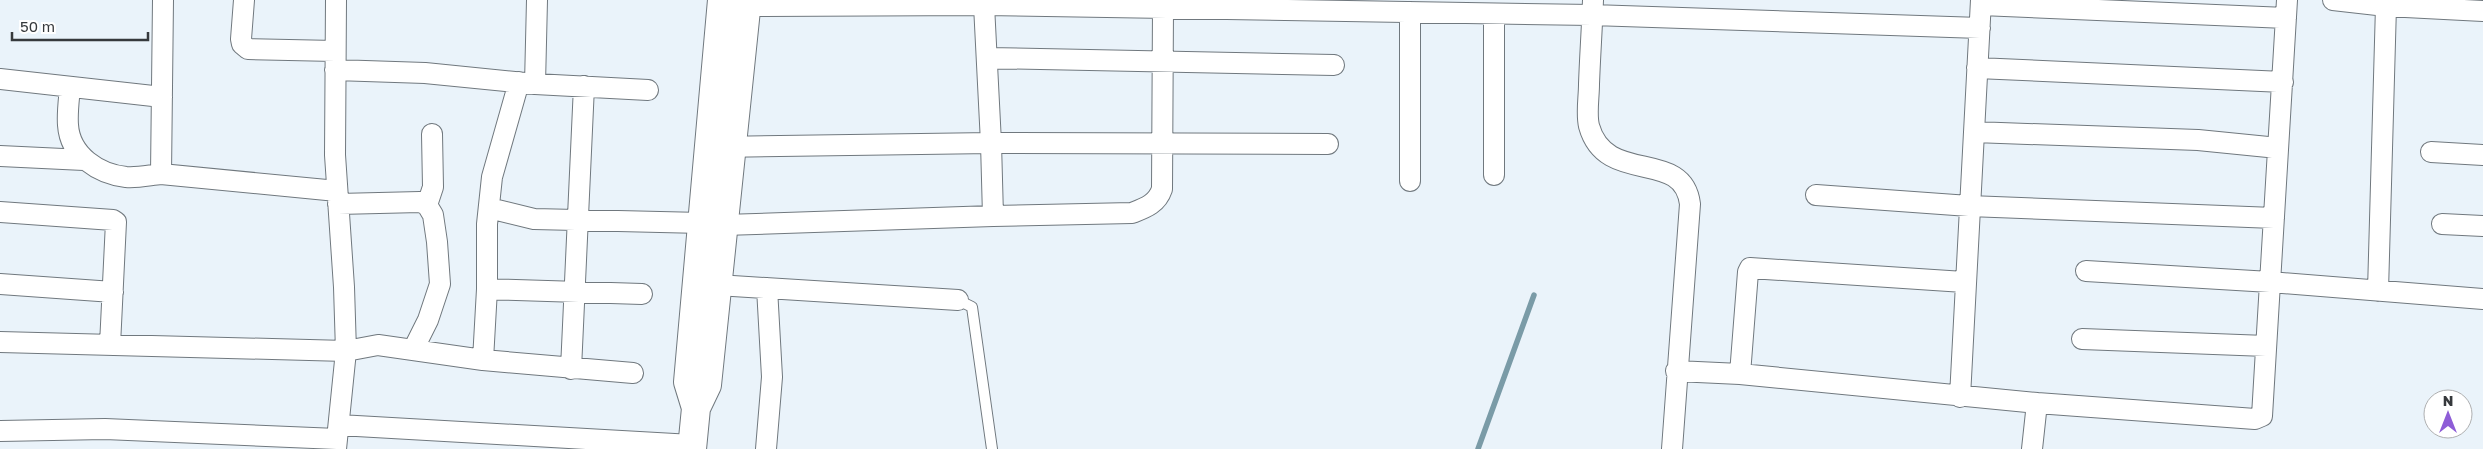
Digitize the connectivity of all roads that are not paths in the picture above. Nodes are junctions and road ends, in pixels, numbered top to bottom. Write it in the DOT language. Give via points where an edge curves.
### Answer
graph roads {
  1 [pos="163,0"];
  2 [pos="244,0"];
  3 [pos="336,0"];
  4 [pos="537,0"];
  5 [pos="2333,0"];
  6 [pos="734,3"];
  7 [pos="1981,3"];
  8 [pos="984,5"];
  9 [pos="1362,6"];
  10 [pos="2386,6"];
  11 [pos="1163,8"];
  12 [pos="1592,8"];
  13 [pos="2287,9"];
  14 [pos="2483,11"];
  15 [pos="1410,12"];
  16 [pos="1494,14"];
  17 [pos="1980,28"];
  18 [pos="987,58"];
  19 [pos="335,60"];
  20 [pos="1161,62"];
  21 [pos="1334,65"];
  22 [pos="1977,68"];
  23 [pos="0,79"];
  24 [pos="2283,82"];
  25 [pos="527,83"];
  26 [pos="70,86"];
  27 [pos="584,86"];
  28 [pos="648,90"];
  29 [pos="162,97"];
  30 [pos="1974,132"];
  31 [pos="432,134"];
  32 [pos="1162,142"];
  33 [pos="991,143"];
  34 [pos="1328,144"];
  35 [pos="721,147"];
  36 [pos="2278,148"];
  37 [pos="2431,152"];
  38 [pos="2483,155"];
  39 [pos="0,156"];
  40 [pos="84,160"];
  41 [pos="161,174"];
  42 [pos="1494,175"];
  43 [pos="1410,181"];
  44 [pos="1816,195"];
  45 [pos="337,197"];
  46 [pos="428,205"];
  47 [pos="1970,206"];
  48 [pos="489,208"];
  49 [pos="0,212"];
  50 [pos="993,216"];
  51 [pos="2274,218"];
  52 [pos="577,219"];
  53 [pos="713,224"];
  54 [pos="2442,224"];
  55 [pos="2483,226"];
  56 [pos="2086,271"];
  57 [pos="1964,282"];
  58 [pos="2270,282"];
  59 [pos="0,284"];
  60 [pos="718,285"];
  61 [pos="768,288"];
  62 [pos="487,289"];
  63 [pos="574,291"];
  64 [pos="2378,291"];
  65 [pos="113,292"];
  66 [pos="642,294"];
  67 [pos="2483,299"];
  68 [pos="958,300"];
  69 [pos="2082,339"];
  70 [pos="0,342"];
  71 [pos="110,345"];
  72 [pos="2266,346"];
  73 [pos="414,350"];
  74 [pos="346,351"];
  75 [pos="483,360"];
  76 [pos="571,369"];
  77 [pos="1676,371"];
  78 [pos="633,373"];
  79 [pos="1740,374"];
  80 [pos="1960,397"];
  81 [pos="2037,403"];
  82 [pos="696,408"];
  83 [pos="0,431"];
  84 [pos="337,438"];
  85 [pos="692,447"];
  86 [pos="766,449"];
  87 [pos="992,449"];
  88 [pos="1672,449"];
  89 [pos="2032,449"];
  1 -- 29 [label="street"];
  2 -- 19 [label="street" via="241,39 248,48"];
  3 -- 19 [label="street"];
  4 -- 25 [label="street"];
  5 -- 10 [label="street"];
  6 -- 8 [label="street"];
  6 -- 35 [label="street"];
  7 -- 13 [label="street"];
  7 -- 17 [label="street"];
  8 -- 11 [label="street"];
  8 -- 18 [label="street"];
  9 -- 11 [label="street"];
  9 -- 15 [label="street"];
  10 -- 14 [label="street"];
  10 -- 64 [label="street"];
  11 -- 20 [label="street"];
  12 -- 16 [label="street"];
  12 -- 17 [label="street"];
  12 -- 77 [label="street" via="1588,117 1594,136 1613,158 1665,172 1684,186 1688,194 1690,204"];
  13 -- 24 [label="street"];
  15 -- 16 [label="street"];
  15 -- 43 [label="street"];
  16 -- 42 [label="street"];
  17 -- 22 [label="street"];
  18 -- 20 [label="street"];
  18 -- 33 [label="street"];
  19 -- 25 [label="street"];
  19 -- 45 [label="street"];
  20 -- 21 [label="street"];
  20 -- 32 [label="street"];
  22 -- 24 [label="street"];
  22 -- 30 [label="street"];
  23 -- 26 [label="street"];
  24 -- 36 [label="street"];
  25 -- 27 [label="street"];
  25 -- 48 [label="street" via="492,177"];
  26 -- 29 [label="street"];
  26 -- 40 [label="street" via="68,126 71,140"];
  27 -- 28 [label="street"];
  27 -- 52 [label="street"];
  29 -- 41 [label="street"];
  30 -- 36 [label="street" via="2198,140"];
  30 -- 47 [label="street"];
  31 -- 46 [label="street" via="433,187"];
  32 -- 33 [label="street"];
  32 -- 34 [label="street"];
  32 -- 50 [label="street" via="1160,197 1142,209 1117,214"];
  33 -- 35 [label="street"];
  33 -- 50 [label="street"];
  35 -- 53 [label="street"];
  36 -- 51 [label="street"];
  37 -- 38 [label="street"];
  39 -- 40 [label="street"];
  40 -- 41 [label="street" via="111,174 128,177"];
  41 -- 45 [label="street"];
  44 -- 47 [label="street"];
  45 -- 46 [label="street"];
  45 -- 74 [label="street"];
  46 -- 73 [label="street" via="437,242 440,284"];
  47 -- 51 [label="street"];
  47 -- 57 [label="street"];
  48 -- 52 [label="street" via="534,219"];
  48 -- 62 [label="street"];
  49 -- 65 [label="street" via="113,220 117,230"];
  50 -- 53 [label="street"];
  51 -- 58 [label="street"];
  52 -- 53 [label="street"];
  52 -- 63 [label="street"];
  53 -- 60 [label="street"];
  53 -- 82 [label="street" via="688,382"];
  54 -- 55 [label="street"];
  56 -- 58 [label="street"];
  57 -- 79 [label="street" via="1750,268"];
  57 -- 80 [label="street"];
  58 -- 64 [label="street"];
  58 -- 72 [label="street"];
  59 -- 65 [label="street"];
  60 -- 61 [label="street"];
  60 -- 82 [label="street" via="707,385"];
  61 -- 68 [label="street"];
  61 -- 86 [label="street" via="772,377"];
  62 -- 63 [label="street"];
  62 -- 75 [label="street"];
  63 -- 66 [label="street"];
  63 -- 76 [label="street"];
  64 -- 67 [label="street"];
  65 -- 71 [label="street"];
  68 -- 87 [label="lane" via="972,307"];
  69 -- 72 [label="street"];
  70 -- 71 [label="street"];
  71 -- 74 [label="street"];
  72 -- 81 [label="street" via="2262,416 2259,418"];
  73 -- 74 [label="street" via="378,345"];
  73 -- 75 [label="street"];
  74 -- 84 [label="street"];
  75 -- 76 [label="street"];
  76 -- 78 [label="street"];
  77 -- 79 [label="street"];
  77 -- 88 [label="street"];
  79 -- 80 [label="street"];
  80 -- 81 [label="street"];
  81 -- 89 [label="street"];
  82 -- 85 [label="street"];
  83 -- 84 [label="street" via="105,429"];
  84 -- 85 [label="street"];
}
